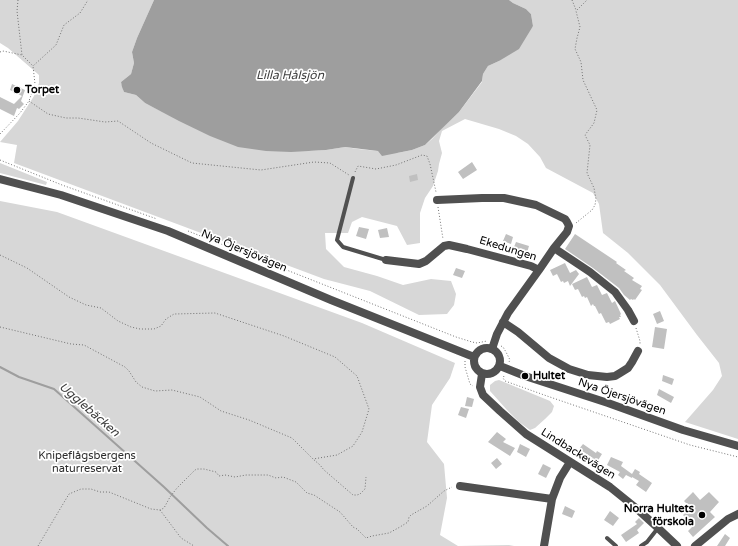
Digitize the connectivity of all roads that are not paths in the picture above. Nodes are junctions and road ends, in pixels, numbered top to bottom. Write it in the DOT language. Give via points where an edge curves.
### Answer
graph roads {
  1 [pos="0,178"];
  2 [pos="353,178"];
  3 [pos="437,200"];
  4 [pos="554,248"];
  5 [pos="386,260"];
  6 [pos="539,270"];
  7 [pos="634,321"];
  8 [pos="503,322"];
  9 [pos="492,346"];
  10 [pos="638,351"];
  11 [pos="474,357"];
  12 [pos="503,367"];
  13 [pos="482,374"];
  14 [pos="738,446"];
  15 [pos="570,462"];
  16 [pos="460,486"];
  17 [pos="552,499"];
  18 [pos="738,514"];
  19 [pos="658,528"];
  20 [pos="607,538"];
  21 [pos="544,546"];
  22 [pos="616,546"];
  23 [pos="641,546"];
  24 [pos="677,546"];
  25 [pos="696,546"];
  1 -- 11 [label="street, Nya Öjersjövägen" via="61,195 168,231"];
  2 -- 5 [label="lane" via="337,240 343,247"];
  3 -- 4 [label="street" via="504,198 536,205 568,222 567,232"];
  4 -- 6 [label="street"];
  4 -- 7 [label="street" via="615,292"];
  5 -- 6 [label="street, Ekedungen" via="419,264 444,246 455,246"];
  6 -- 8 [label="street, Ekedungen"];
  8 -- 9 [label="street, Ekedungen"];
  8 -- 10 [label="street" via="549,358 568,369 588,375 614,376 628,368"];
  9 -- 11 [label="street" via="481,349"];
  9 -- 12 [label="street"];
  11 -- 13 [label="street" via="475,367"];
  12 -- 13 [label="street" via="493,374"];
  12 -- 14 [label="street, Nya Öjersjövägen" via="683,430"];
  13 -- 15 [label="street, Lindbackevägen" via="480,387 483,395 526,434"];
  15 -- 17 [label="street"];
  15 -- 19 [label="street, Lindbackevägen" via="610,487"];
  16 -- 17 [label="street"];
  17 -- 21 [label="street"];
  18 -- 25 [label="street" via="728,519"];
  19 -- 23 [label="lane" via="648,542"];
  19 -- 24 [label="street, Lindbackevägen"];
  20 -- 22 [label="lane"];
}
